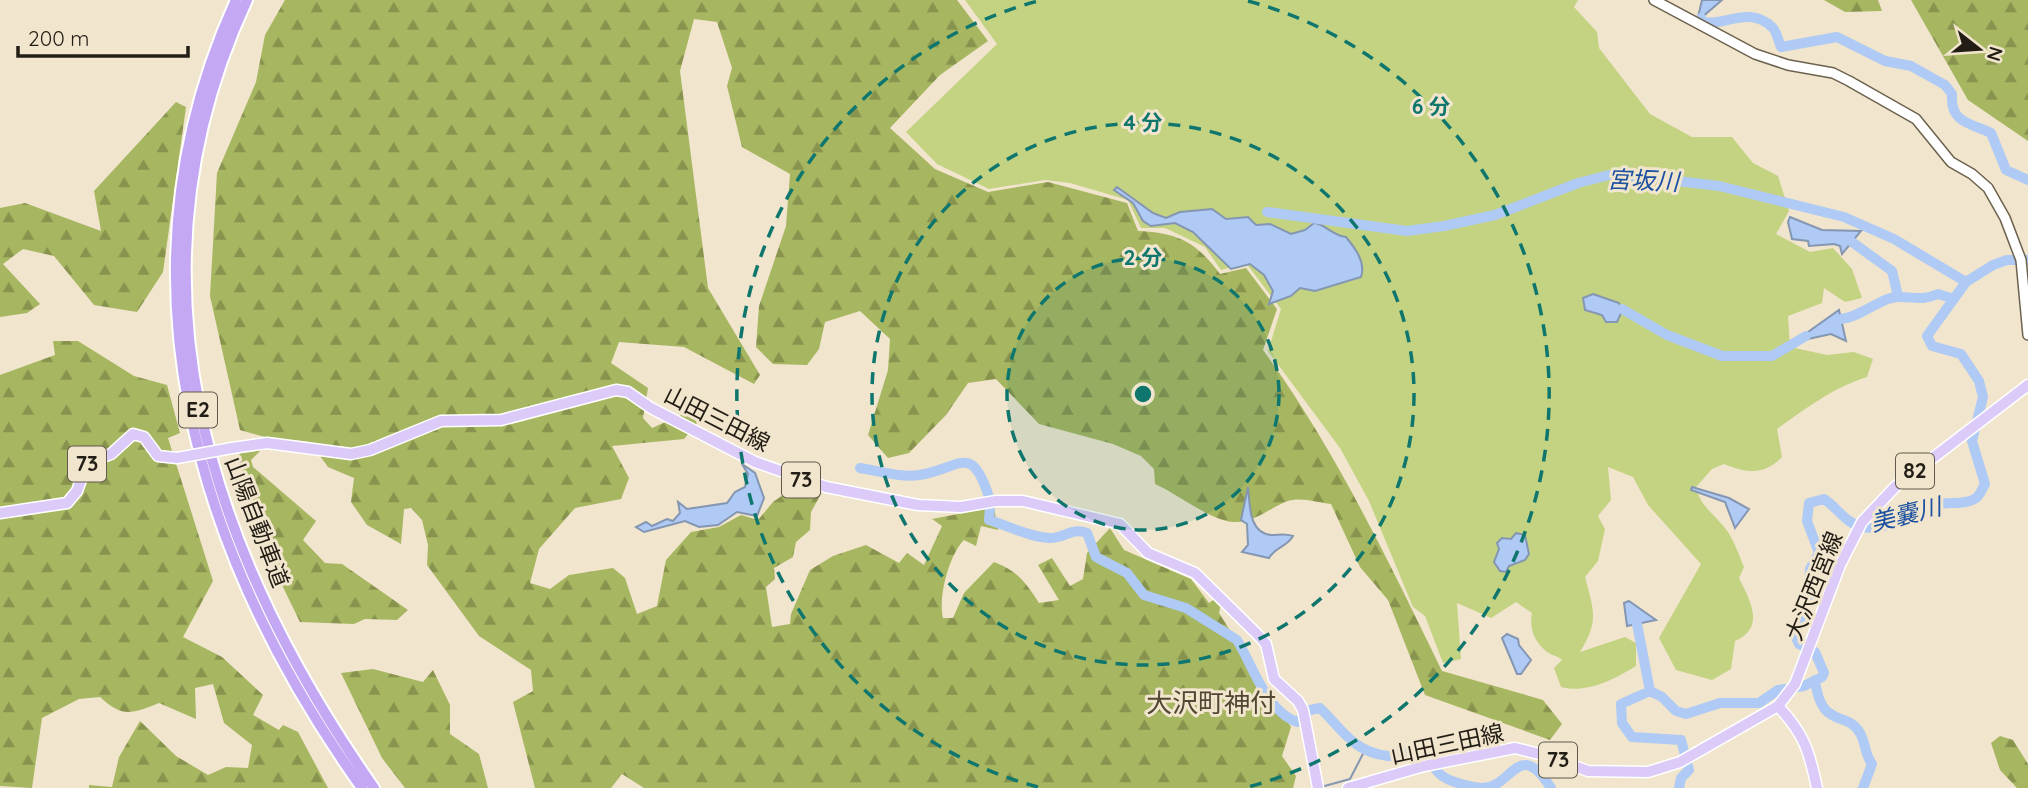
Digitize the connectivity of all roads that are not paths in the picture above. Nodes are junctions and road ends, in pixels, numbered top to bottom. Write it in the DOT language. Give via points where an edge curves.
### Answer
graph roads {
  1 [pos="236,0"];
  2 [pos="247,0"];
  3 [pos="1654,0"];
  4 [pos="2028,335"];
  5 [pos="2028,386"];
  6 [pos="0,513"];
  7 [pos="1778,706"];
  8 [pos="1317,787"];
  9 [pos="362,788"];
  10 [pos="374,788"];
  11 [pos="1348,788"];
  12 [pos="1816,788"];
  1 -- 9 [label="highway, 山陽自動車道 / E2" via="203,88 181,193 176,304 182,374 205,479 238,569 303,695"];
  2 -- 10 [label="highway, 山陽自動車道 / E2" via="213,91 191,193 186,303 197,406 215,476 248,566 312,691"];
  3 -- 4 [label="street" via="1755,54 1841,77 1916,119 1951,162 1988,188 2004,218 2021,260"];
  5 -- 7 [label="main road, 大沢西宮線 / 82" via="1895,487 1862,522 1792,689"];
  6 -- 8 [label="main road, 山田三田線 / 73, bridge" via="66,503 77,491 88,463 110,454 133,434 144,437 159,456 177,458 267,443 351,454 441,421 501,420 603,392 628,392 746,457 826,487 929,506 1023,501 1120,524 1148,553 1195,573 1266,644 1274,680 1298,701 1304,716"];
  7 -- 11 [label="main road, 山田三田線 / 73" via="1694,755 1648,772 1599,773 1515,748 1424,766"];
  7 -- 12 [label="main road" via="1808,745"];
}
